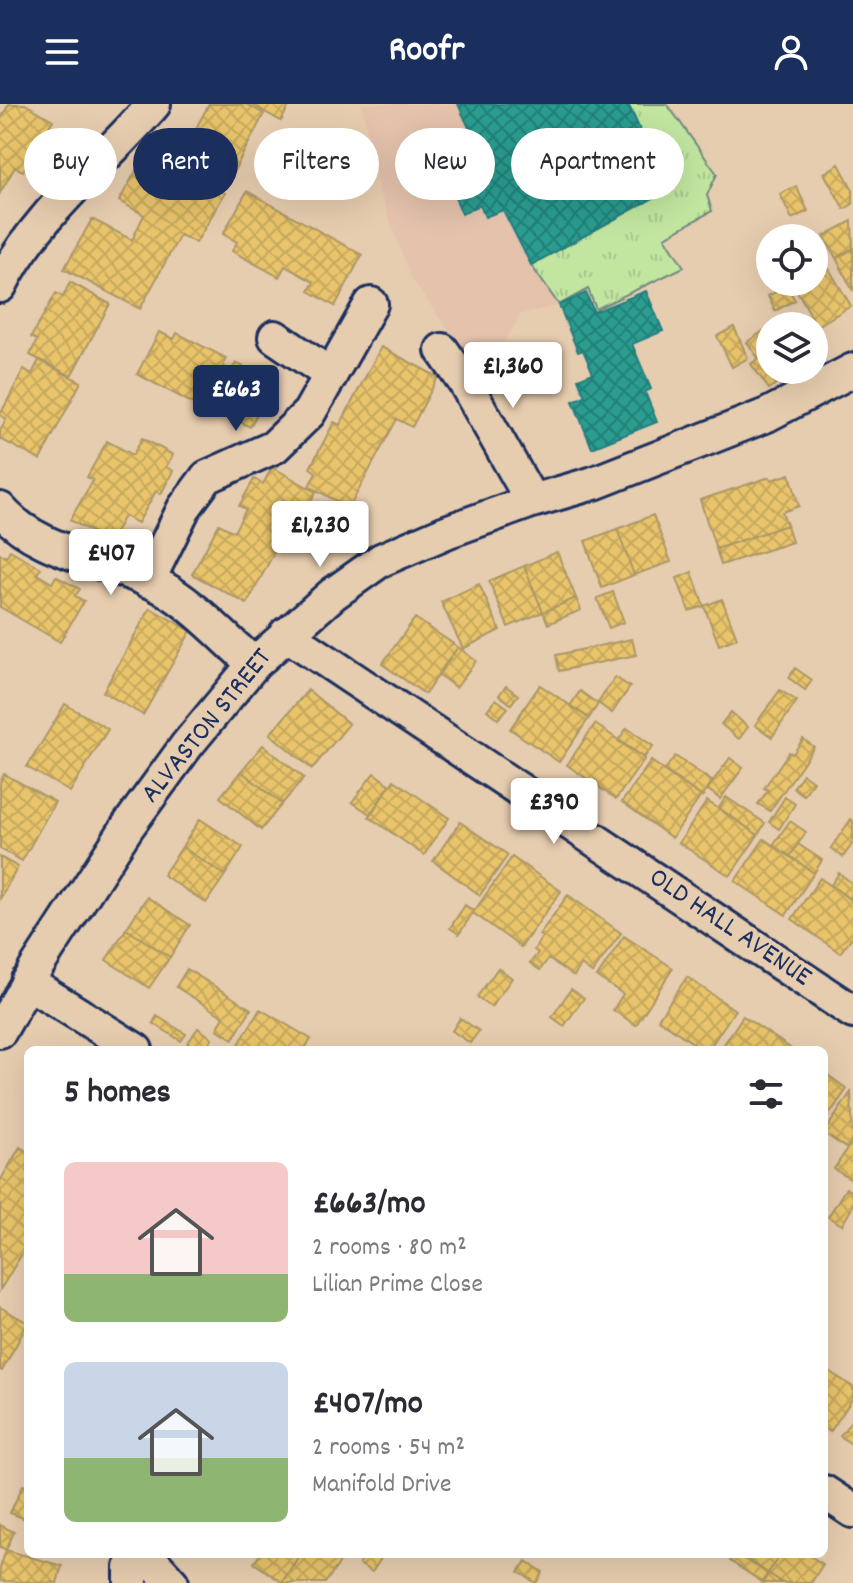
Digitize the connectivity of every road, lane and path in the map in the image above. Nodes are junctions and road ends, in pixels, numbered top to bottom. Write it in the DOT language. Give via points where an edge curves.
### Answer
graph roads {
  1 [pos="154,104"];
  2 [pos="0,286"];
  3 [pos="371,304"];
  4 [pos="275,337"];
  5 [pos="442,350"];
  6 [pos="853,370"];
  7 [pos="331,375"];
  8 [pos="532,501"];
  9 [pos="0,509"];
  10 [pos="148,581"];
  11 [pos="286,634"];
  12 [pos="254,664"];
  13 [pos="27,982"];
  14 [pos="853,1012"];
  15 [pos="0,1031"];
  16 [pos="130,1046"];
  17 [pos="828,1495"];
  18 [pos="853,1511"];
  19 [pos="131,1583"];
  20 [pos="172,1583"];
  1 -- 2 [label="street" via="53,210"];
  3 -- 7 [label="street"];
  4 -- 7 [label="street"];
  5 -- 8 [label="street"];
  6 -- 8 [label="street, ALVASTON STREET" via="767,415 594,483"];
  7 -- 10 [label="street" via="309,413 274,447 207,477 184,508"];
  8 -- 11 [label="street, ALVASTON STREET" via="381,560"];
  9 -- 10 [label="street" via="48,542"];
  10 -- 12 [label="street" via="170,592"];
  11 -- 12 [label="street, ALVASTON STREET"];
  11 -- 14 [label="street, OLD HALL AVENUE"];
  12 -- 13 [label="street, ALVASTON STREET" via="128,826"];
  13 -- 15 [label="street, ALVASTON STREET"];
  13 -- 16 [label="street"];
  17 -- 18 [label="street"];
  19 -- 20 [label="street" via="131,1568 138,1559 150,1559"];
}
